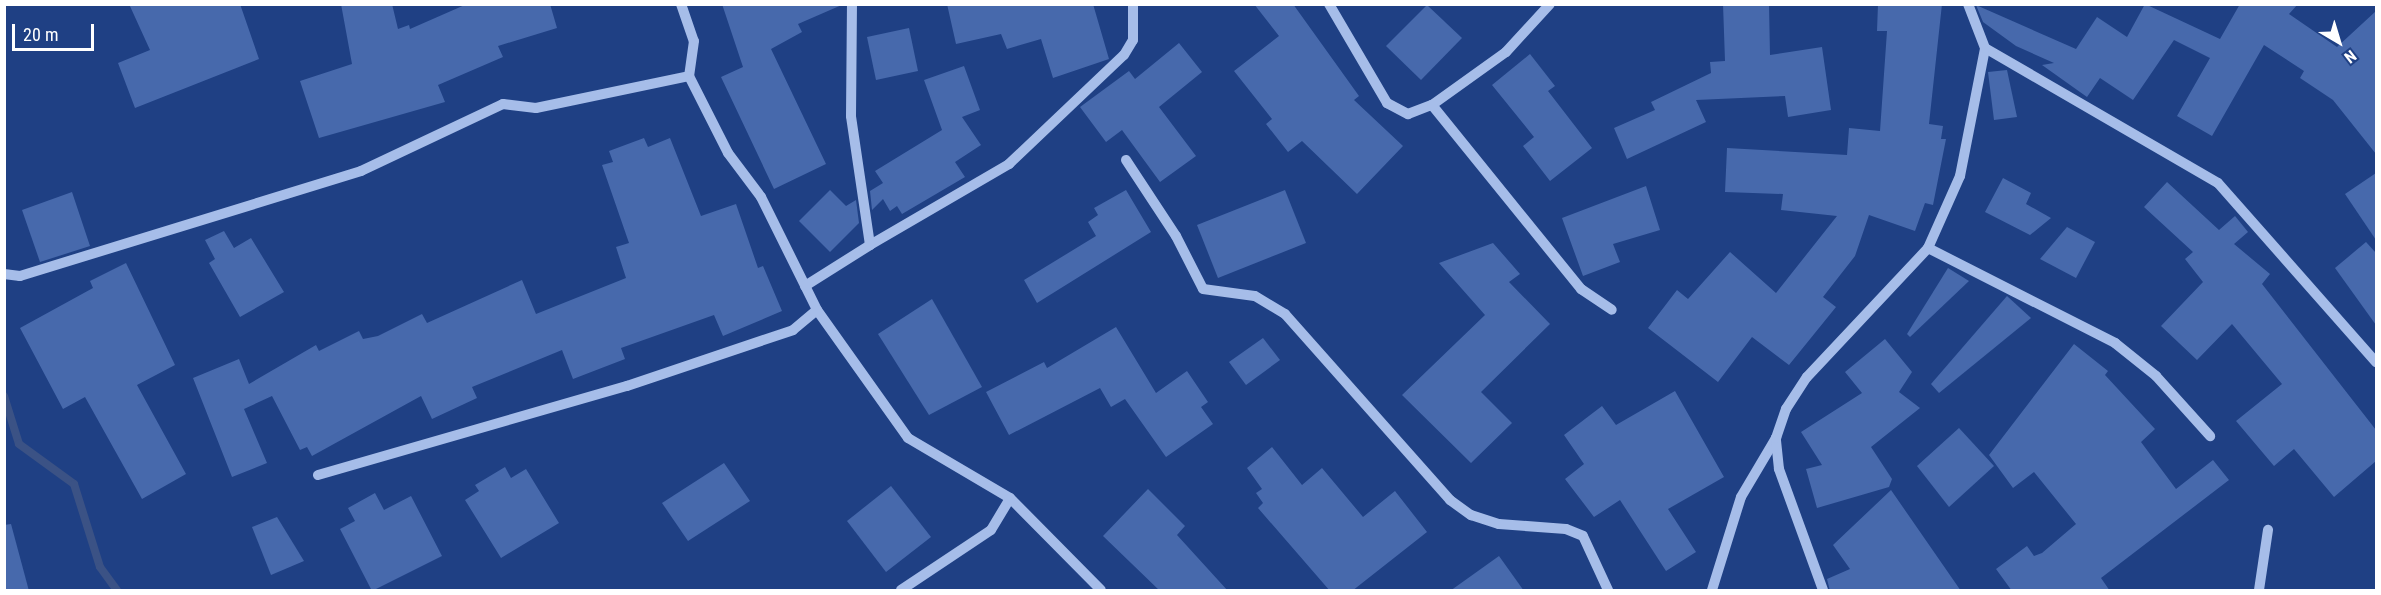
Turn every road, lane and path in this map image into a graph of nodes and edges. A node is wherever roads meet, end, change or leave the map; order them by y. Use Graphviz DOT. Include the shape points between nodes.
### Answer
graph roads {
  1 [pos="681,4"];
  2 [pos="852,4"];
  3 [pos="1133,4"];
  4 [pos="1329,4"];
  5 [pos="1550,4"];
  6 [pos="1968,4"];
  7 [pos="1985,48"];
  8 [pos="689,76"];
  9 [pos="1432,105"];
  10 [pos="1126,160"];
  11 [pos="870,245"];
  12 [pos="1928,248"];
  13 [pos="4,274"];
  14 [pos="806,286"];
  15 [pos="817,310"];
  16 [pos="1612,310"];
  17 [pos="2376,362"];
  18 [pos="2211,436"];
  19 [pos="1776,438"];
  20 [pos="318,475"];
  21 [pos="1010,498"];
  22 [pos="2268,530"];
  23 [pos="901,591"];
  24 [pos="1101,591"];
  25 [pos="1608,591"];
  26 [pos="1712,591"];
  27 [pos="1823,591"];
  28 [pos="2259,591"];
  1 -- 8 [label="street" via="694,41"];
  2 -- 11 [label="street" via="851,116"];
  3 -- 11 [label="street" via="1133,40 1124,55 1010,164"];
  4 -- 9 [label="street" via="1387,103 1408,114"];
  5 -- 9 [label="street" via="1506,52"];
  6 -- 7 [label="street"];
  7 -- 12 [label="street" via="1960,176"];
  7 -- 17 [label="street" via="2218,183"];
  8 -- 13 [label="street" via="536,108 503,104 361,171 20,276"];
  8 -- 14 [label="street"];
  9 -- 16 [label="street" via="1581,290"];
  10 -- 25 [label="street" via="1176,236 1203,289 1255,296 1285,314 1450,500 1470,515 1582,536"];
  11 -- 14 [label="street"];
  12 -- 18 [label="street" via="2115,343 2156,376"];
  12 -- 19 [label="street" via="1807,377 1786,409"];
  14 -- 15 [label="street"];
  15 -- 20 [label="street" via="793,330 627,386"];
  15 -- 21 [label="street" via="908,438"];
  19 -- 26 [label="street" via="1741,497"];
  19 -- 27 [label="street" via="1779,469"];
  21 -- 23 [label="street" via="991,530"];
  21 -- 24 [label="street"];
  22 -- 28 [label="street"];
}
